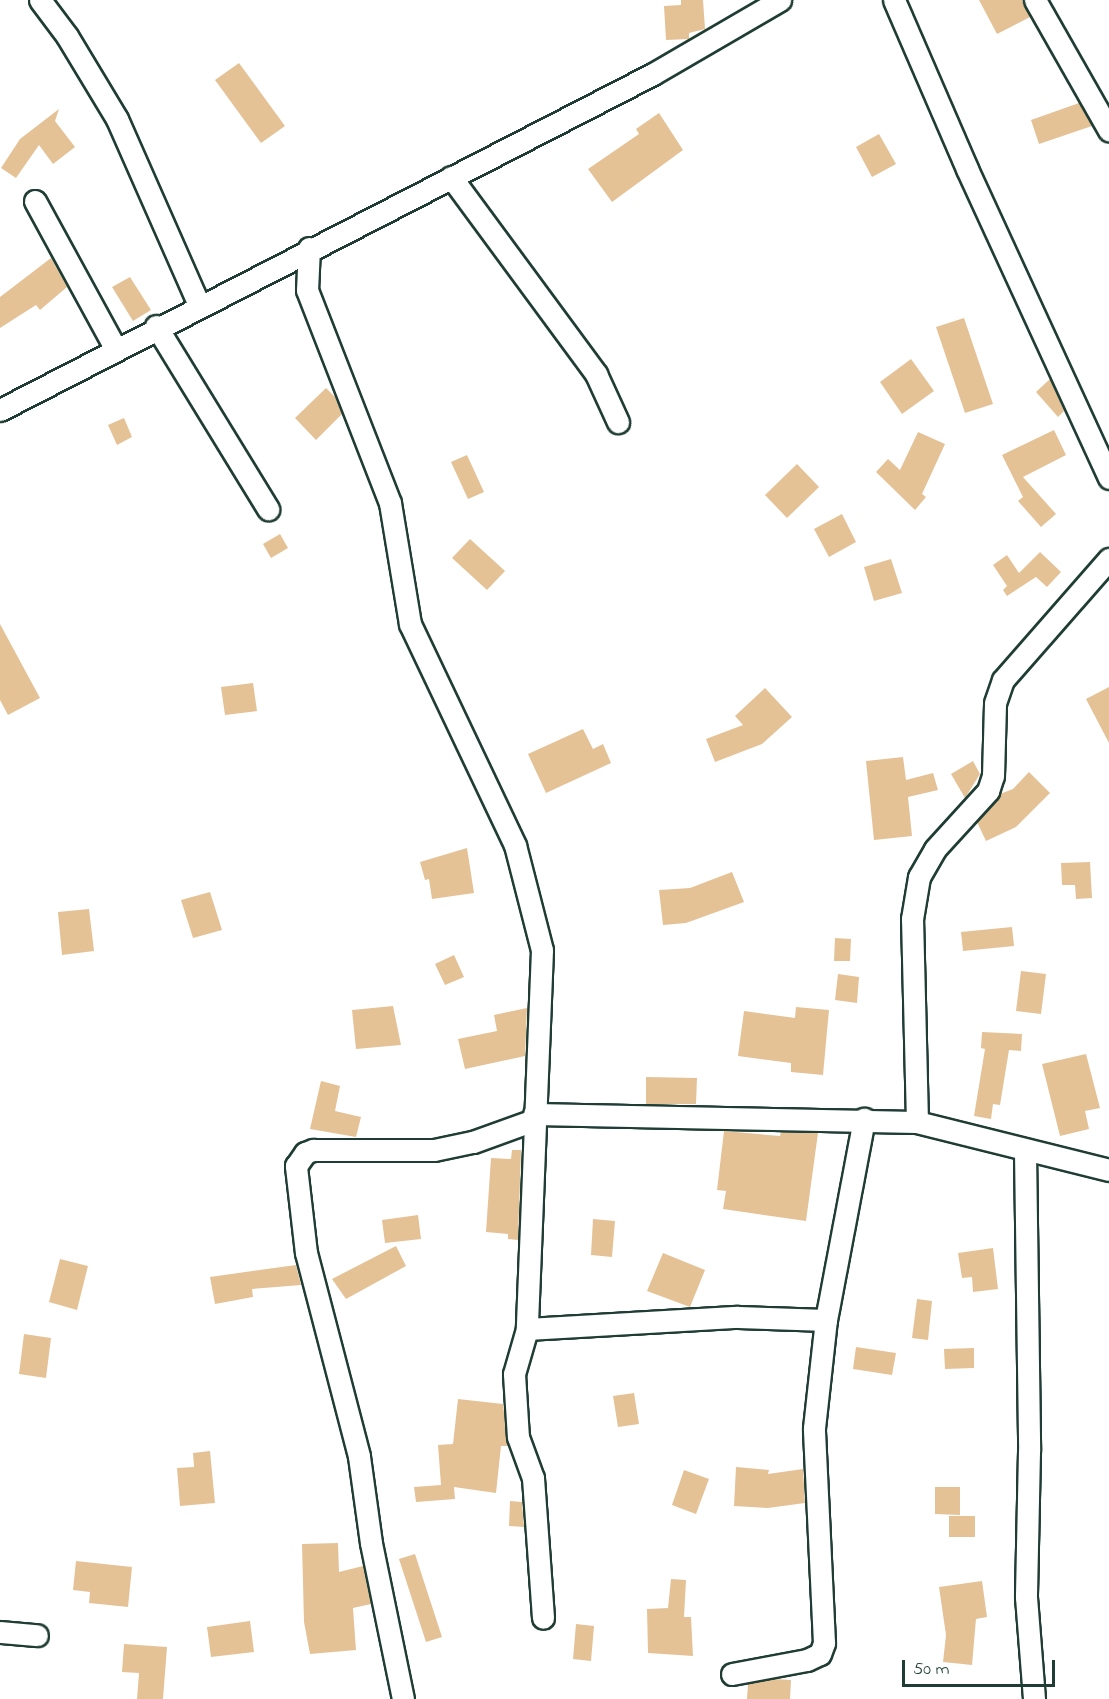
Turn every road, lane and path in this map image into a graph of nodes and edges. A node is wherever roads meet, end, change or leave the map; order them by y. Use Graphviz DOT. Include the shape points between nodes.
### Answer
graph roads {
  1 [pos="40,0"];
  2 [pos="780,0"];
  3 [pos="894,0"];
  4 [pos="1035,0"];
  5 [pos="1109,130"];
  6 [pos="451,177"];
  7 [pos="35,201"];
  8 [pos="309,248"];
  9 [pos="275,268"];
  10 [pos="308,290"];
  11 [pos="199,305"];
  12 [pos="156,326"];
  13 [pos="114,348"];
  14 [pos="0,410"];
  15 [pos="618,422"];
  16 [pos="1109,478"];
  17 [pos="268,509"];
  18 [pos="1109,559"];
  19 [pos="534,1117"];
  20 [pos="864,1119"];
  21 [pos="917,1122"];
  22 [pos="1025,1151"];
  23 [pos="1109,1170"];
  24 [pos="826,1320"];
  25 [pos="527,1329"];
  26 [pos="543,1618"];
  27 [pos="0,1632"];
  28 [pos="37,1635"];
  29 [pos="732,1674"];
  30 [pos="403,1699"];
  31 [pos="1034,1699"];
  1 -- 11 [label="street" via="67,36 117,119"];
  2 -- 6 [label="street" via="653,74"];
  3 -- 16 [label="street"];
  4 -- 5 [label="street"];
  6 -- 8 [label="street"];
  6 -- 15 [label="street" via="596,374"];
  7 -- 13 [label="street"];
  8 -- 9 [label="street"];
  8 -- 10 [label="street"];
  9 -- 10 [label="street"];
  9 -- 11 [label="street"];
  10 -- 19 [label="street" via="390,503 410,624 511,835 524,872 542,950"];
  11 -- 12 [label="street"];
  12 -- 13 [label="street"];
  12 -- 17 [label="street"];
  13 -- 14 [label="street"];
  18 -- 21 [label="street" via="1004,680 995,703 993,776 988,791 935,849 918,877 912,919"];
  19 -- 20 [label="street"];
  19 -- 25 [label="street"];
  19 -- 30 [label="street" via="473,1142 434,1150 313,1150 305,1153 296,1166 306,1253 359,1456 371,1542"];
  20 -- 21 [label="street"];
  20 -- 24 [label="street"];
  21 -- 22 [label="street"];
  22 -- 23 [label="street"];
  22 -- 31 [label="street" via="1029,1451 1026,1598"];
  24 -- 25 [label="street" via="738,1317"];
  24 -- 29 [label="street" via="814,1428 824,1643 820,1654 807,1660"];
  25 -- 26 [label="street" via="514,1374 518,1437 532,1478"];
  27 -- 28 [label="street"];
}
